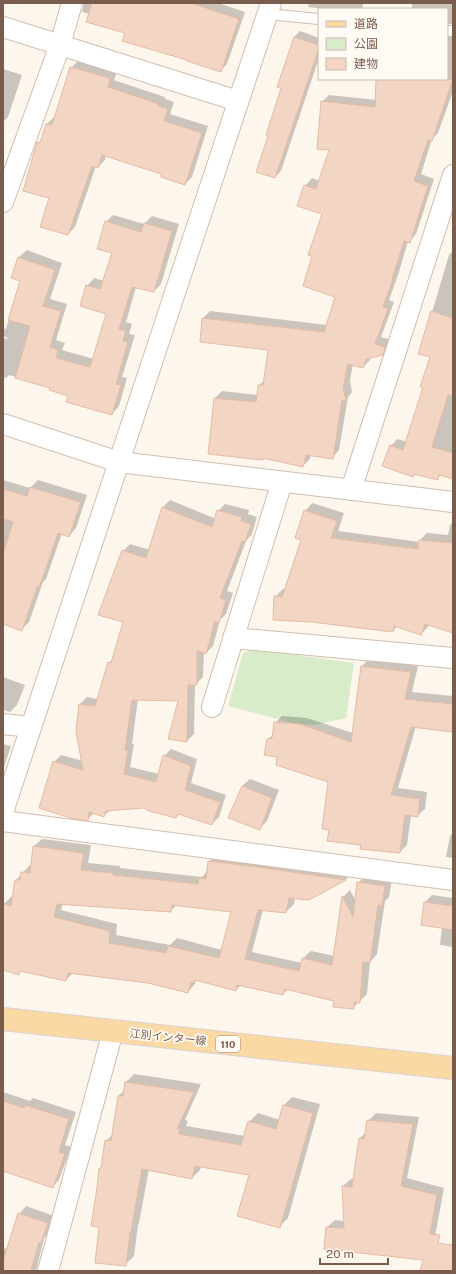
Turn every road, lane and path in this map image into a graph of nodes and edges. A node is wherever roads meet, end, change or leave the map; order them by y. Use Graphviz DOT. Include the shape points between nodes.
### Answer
graph roads {
  1 [pos="72,3"];
  2 [pos="269,9"];
  3 [pos="318,19"];
  4 [pos="3,27"];
  5 [pos="60,45"];
  6 [pos="238,101"];
  7 [pos="453,175"];
  8 [pos="3,202"];
  9 [pos="447,210"];
  10 [pos="3,424"];
  11 [pos="118,462"];
  12 [pos="282,482"];
  13 [pos="351,490"];
  14 [pos="453,502"];
  15 [pos="233,638"];
  16 [pos="453,658"];
  17 [pos="212,707"];
  18 [pos="3,724"];
  19 [pos="31,727"];
  20 [pos="3,812"];
  21 [pos="3,821"];
  22 [pos="453,880"];
  23 [pos="3,1019"];
  24 [pos="113,1031"];
  25 [pos="453,1068"];
  26 [pos="48,1271"];
  1 -- 5 [label="street"];
  2 -- 3 [label="lane"];
  2 -- 6 [label="street"];
  4 -- 5 [label="street"];
  5 -- 6 [label="street"];
  5 -- 8 [label="street"];
  6 -- 11 [label="street"];
  7 -- 9 [label="street"];
  9 -- 13 [label="street"];
  10 -- 11 [label="street"];
  11 -- 12 [label="street"];
  11 -- 19 [label="street"];
  12 -- 13 [label="street"];
  12 -- 15 [label="street"];
  13 -- 14 [label="street"];
  15 -- 16 [label="street"];
  15 -- 17 [label="street"];
  18 -- 19 [label="street"];
  19 -- 20 [label="street"];
  21 -- 22 [label="street"];
  23 -- 24 [label="main road, 江別インター線 / 110"];
  24 -- 25 [label="main road, 江別インター線 / 110"];
  24 -- 26 [label="street"];
}
